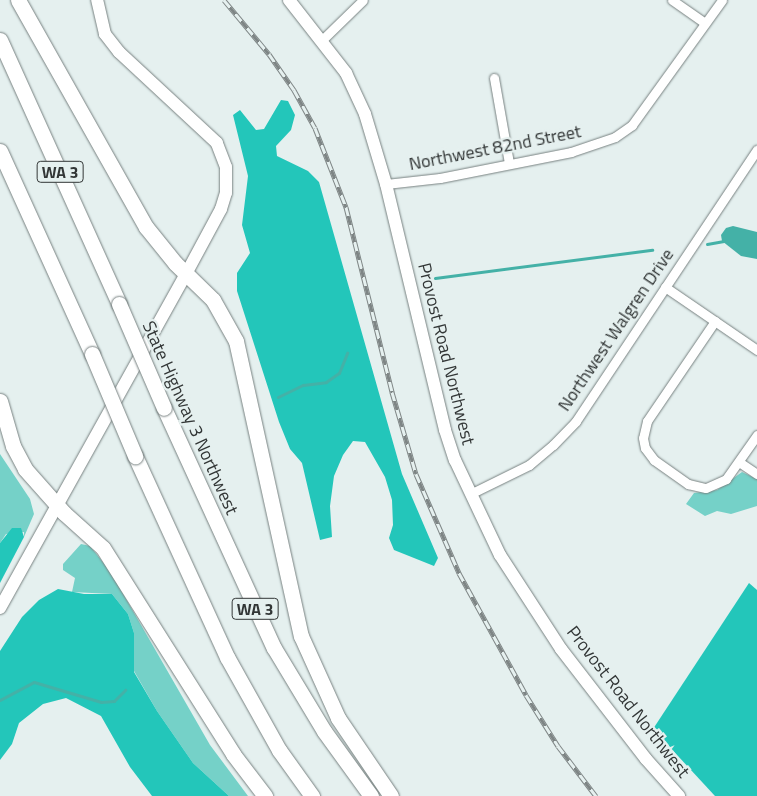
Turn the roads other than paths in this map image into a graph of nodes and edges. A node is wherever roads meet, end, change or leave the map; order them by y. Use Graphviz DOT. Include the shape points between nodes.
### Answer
graph roads {
  1 [pos="18,0"];
  2 [pos="97,0"];
  3 [pos="289,0"];
  4 [pos="363,0"];
  5 [pos="672,0"];
  6 [pos="722,0"];
  7 [pos="705,23"];
  8 [pos="0,40"];
  9 [pos="322,40"];
  10 [pos="494,78"];
  11 [pos="757,150"];
  12 [pos="0,152"];
  13 [pos="509,163"];
  14 [pos="386,184"];
  15 [pos="186,274"];
  16 [pos="665,287"];
  17 [pos="715,321"];
  18 [pos="757,350"];
  19 [pos="0,401"];
  20 [pos="757,435"];
  21 [pos="739,462"];
  22 [pos="757,474"];
  23 [pos="470,494"];
  24 [pos="58,506"];
  25 [pos="0,608"];
  26 [pos="265,796"];
  27 [pos="312,796"];
  28 [pos="371,796"];
  29 [pos="390,796"];
  30 [pos="679,796"];
  1 -- 15 [label="highway" via="146,226"];
  2 -- 15 [label="street" via="105,34 119,52 207,131 224,159 228,176 225,199"];
  3 -- 9 [label="street, Provost Road Northwest"];
  4 -- 9 [label="street"];
  5 -- 7 [label="street"];
  6 -- 7 [label="street, Northwest 82nd Street"];
  7 -- 13 [label="street, Northwest 82nd Street" via="632,125 596,145"];
  8 -- 28 [label="highway, State Highway 3 Northwest / WA 3, bridge" via="274,648 319,724"];
  9 -- 14 [label="street, Provost Road Northwest" via="346,73 365,114"];
  10 -- 13 [label="street"];
  11 -- 16 [label="street, Northwest Walgren Drive"];
  12 -- 27 [label="highway, WA 3, bridge" via="227,657 280,750"];
  13 -- 14 [label="street, Northwest 82nd Street" via="440,178"];
  14 -- 23 [label="street, Provost Road Northwest" via="437,401 455,460"];
  15 -- 24 [label="street"];
  15 -- 29 [label="highway" via="213,300 236,341 300,636 334,711"];
  16 -- 17 [label="street"];
  16 -- 23 [label="street, Northwest Walgren Drive" via="565,434 529,465"];
  17 -- 18 [label="street"];
  17 -- 21 [label="street" via="647,421 643,438 647,452 654,460 699,488 720,484"];
  19 -- 24 [label="highway" via="18,458"];
  20 -- 21 [label="street"];
  21 -- 22 [label="street"];
  23 -- 30 [label="street, Provost Road Northwest" via="500,555 561,649 646,759"];
  24 -- 25 [label="street"];
  24 -- 26 [label="highway" via="103,548 233,754"];
}
